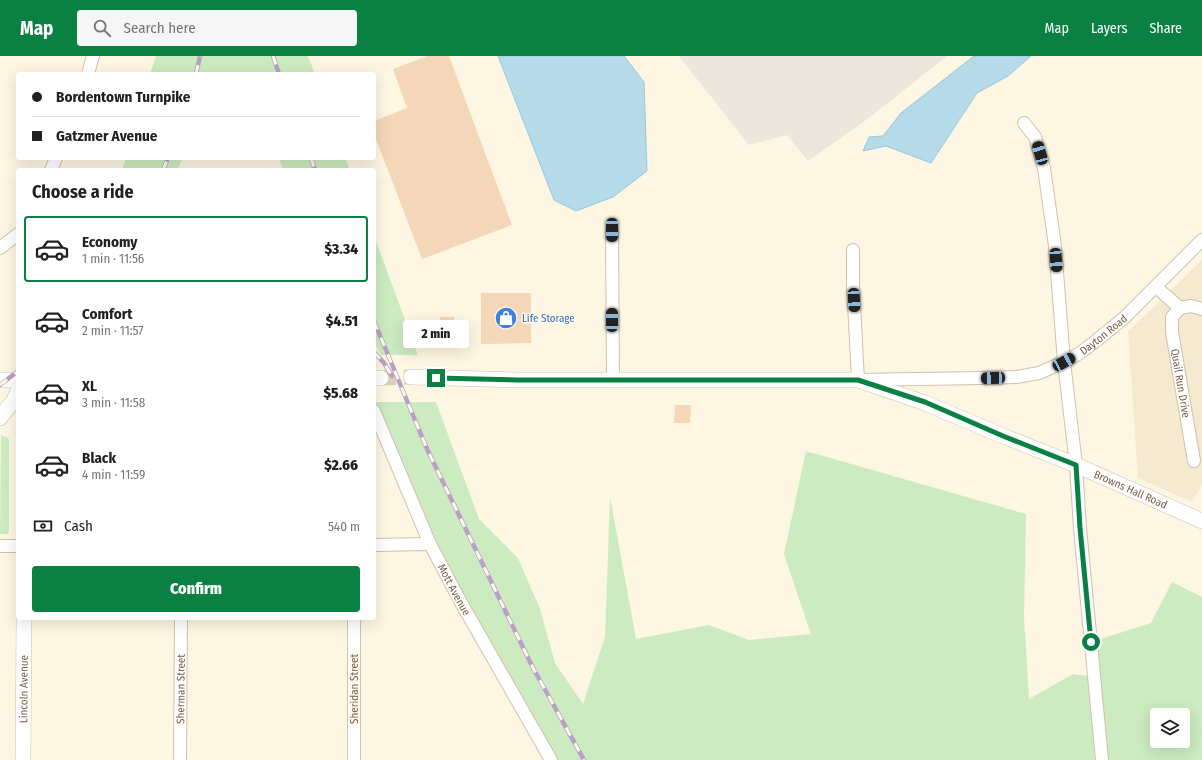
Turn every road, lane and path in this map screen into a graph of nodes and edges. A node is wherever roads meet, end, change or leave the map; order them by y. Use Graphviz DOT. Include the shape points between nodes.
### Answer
graph roads {
  1 [pos="93,56"];
  2 [pos="89,72"];
  3 [pos="1024,123"];
  4 [pos="612,230"];
  5 [pos="16,236"];
  6 [pos="1202,240"];
  7 [pos="0,248"];
  8 [pos="853,250"];
  9 [pos="1156,287"];
  10 [pos="1180,308"];
  11 [pos="1202,309"];
  12 [pos="1064,362"];
  13 [pos="411,378"];
  14 [pos="0,380"];
  15 [pos="16,380"];
  16 [pos="612,380"];
  17 [pos="858,380"];
  18 [pos="16,396"];
  19 [pos="376,416"];
  20 [pos="0,418"];
  21 [pos="1194,461"];
  22 [pos="1076,465"];
  23 [pos="1202,522"];
  24 [pos="430,544"];
  25 [pos="376,545"];
  26 [pos="0,546"];
  27 [pos="16,546"];
  28 [pos="24,620"];
  29 [pos="181,620"];
  30 [pos="354,620"];
  31 [pos="23,760"];
  32 [pos="180,760"];
  33 [pos="354,760"];
  34 [pos="551,760"];
  35 [pos="1102,760"];
  1 -- 2 [label="street"];
  3 -- 12 [label="street" via="1035,137 1044,168 1055,246"];
  4 -- 16 [label="street"];
  5 -- 7 [label="street"];
  6 -- 9 [label="street, Dayton Road"];
  8 -- 17 [label="street"];
  9 -- 10 [label="street"];
  9 -- 12 [label="street, Dayton Road" via="1124,318 1080,353"];
  10 -- 11 [label="street" via="1191,306"];
  10 -- 21 [label="street, Quail Run Drive" via="1172,317 1172,332"];
  12 -- 17 [label="street, Dayton Road" via="1040,373 1016,377"];
  12 -- 22 [label="street"];
  13 -- 16 [label="street, Browns Hall Road"];
  14 -- 15 [label="street"];
  16 -- 17 [label="street, Browns Hall Road"];
  17 -- 22 [label="street, Browns Hall Road" via="925,402"];
  18 -- 20 [label="street"];
  19 -- 24 [label="street, Mott Avenue"];
  22 -- 23 [label="street, Browns Hall Road"];
  22 -- 35 [label="street"];
  24 -- 25 [label="street"];
  24 -- 34 [label="street, Mott Avenue"];
  26 -- 27 [label="street"];
  28 -- 31 [label="street, Lincoln Avenue"];
  29 -- 32 [label="street, Sherman Street"];
  30 -- 33 [label="street, Sheridan Street"];
}
